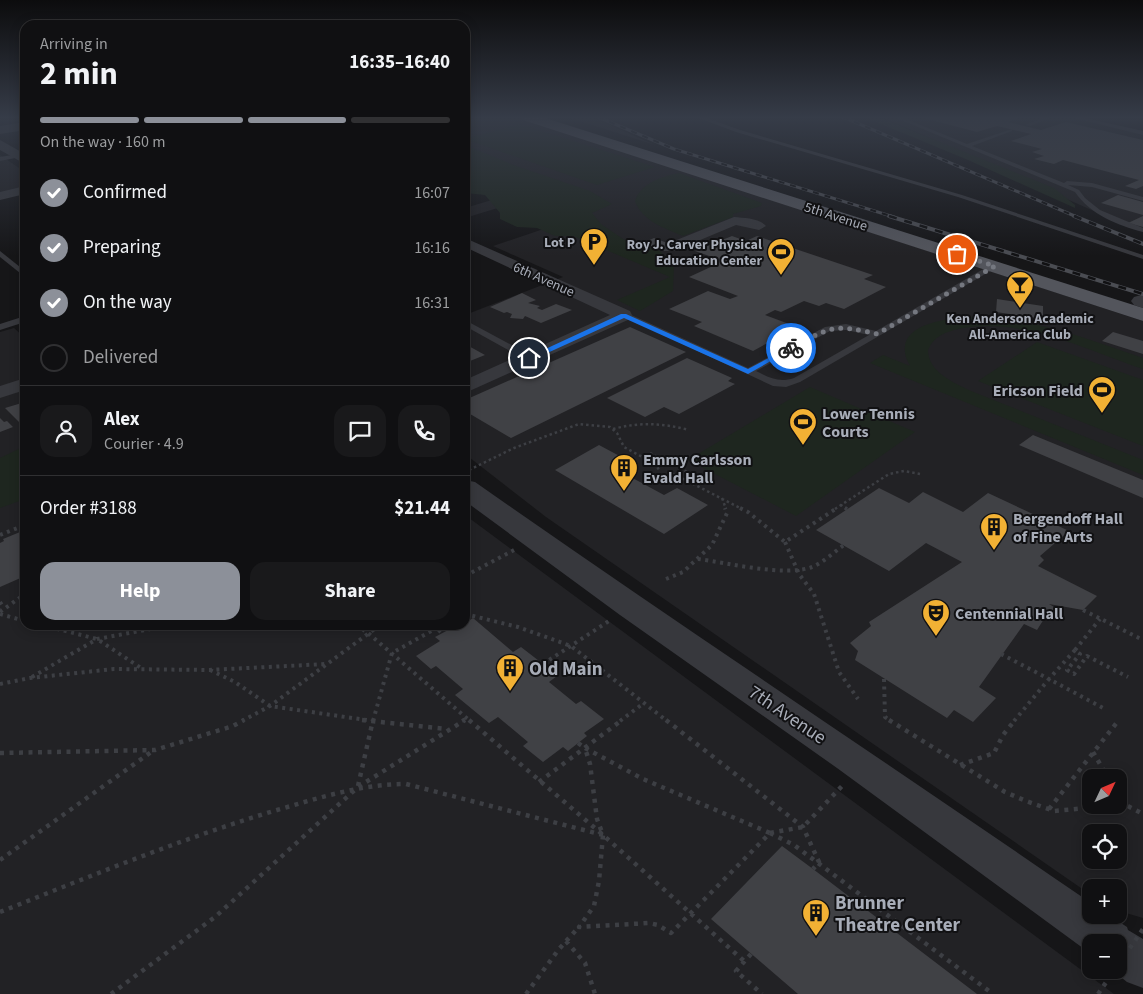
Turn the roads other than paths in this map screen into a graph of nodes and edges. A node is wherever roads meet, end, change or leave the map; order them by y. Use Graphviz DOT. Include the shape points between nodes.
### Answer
graph roads {
  1 [pos="673,163"];
  2 [pos="698,163"];
  3 [pos="850,163"];
  4 [pos="1009,163"];
  5 [pos="1057,183"];
  6 [pos="20,191"];
  7 [pos="0,196"];
  8 [pos="1143,198"];
  9 [pos="758,226"];
  10 [pos="1143,230"];
  11 [pos="470,244"];
  12 [pos="669,248"];
  13 [pos="0,253"];
  14 [pos="1143,257"];
  15 [pos="995,266"];
  16 [pos="20,271"];
  17 [pos="1143,305"];
  18 [pos="624,315"];
  19 [pos="20,321"];
  20 [pos="470,326"];
  21 [pos="0,327"];
  22 [pos="877,334"];
  23 [pos="529,358"];
  24 [pos="748,372"];
  25 [pos="470,385"];
  26 [pos="20,386"];
  27 [pos="0,392"];
  28 [pos="470,484"];
  29 [pos="1100,934"];
  30 [pos="1127,954"];
  31 [pos="1143,966"];
  1 -- 15 [label="main road, 5th Avenue"];
  2 -- 17 [label="main road, 5th Avenue"];
  3 -- 14 [label="lane"];
  4 -- 5 [label="lane"];
  5 -- 8 [label="lane" via="1092,184"];
  5 -- 10 [label="lane" via="1077,191 1104,217"];
  6 -- 7 [label="street"];
  9 -- 12 [label="street" via="734,221"];
  11 -- 18 [label="street, 6th Avenue"];
  13 -- 16 [label="lane"];
  15 -- 17 [label="main road, 5th Avenue"];
  15 -- 22 [label="lane"];
  18 -- 23 [label="street"];
  18 -- 24 [label="lane"];
  19 -- 21 [label="lane"];
  20 -- 23 [label="lane"];
  22 -- 24 [label="lane" via="851,328 828,329"];
  22 -- 24 [label="lane" via="793,382 776,384"];
  23 -- 25 [label="street"];
  26 -- 27 [label="street"];
  28 -- 29 [label="street, 7th Avenue" via="631,607"];
  30 -- 31 [label="street"];
}
